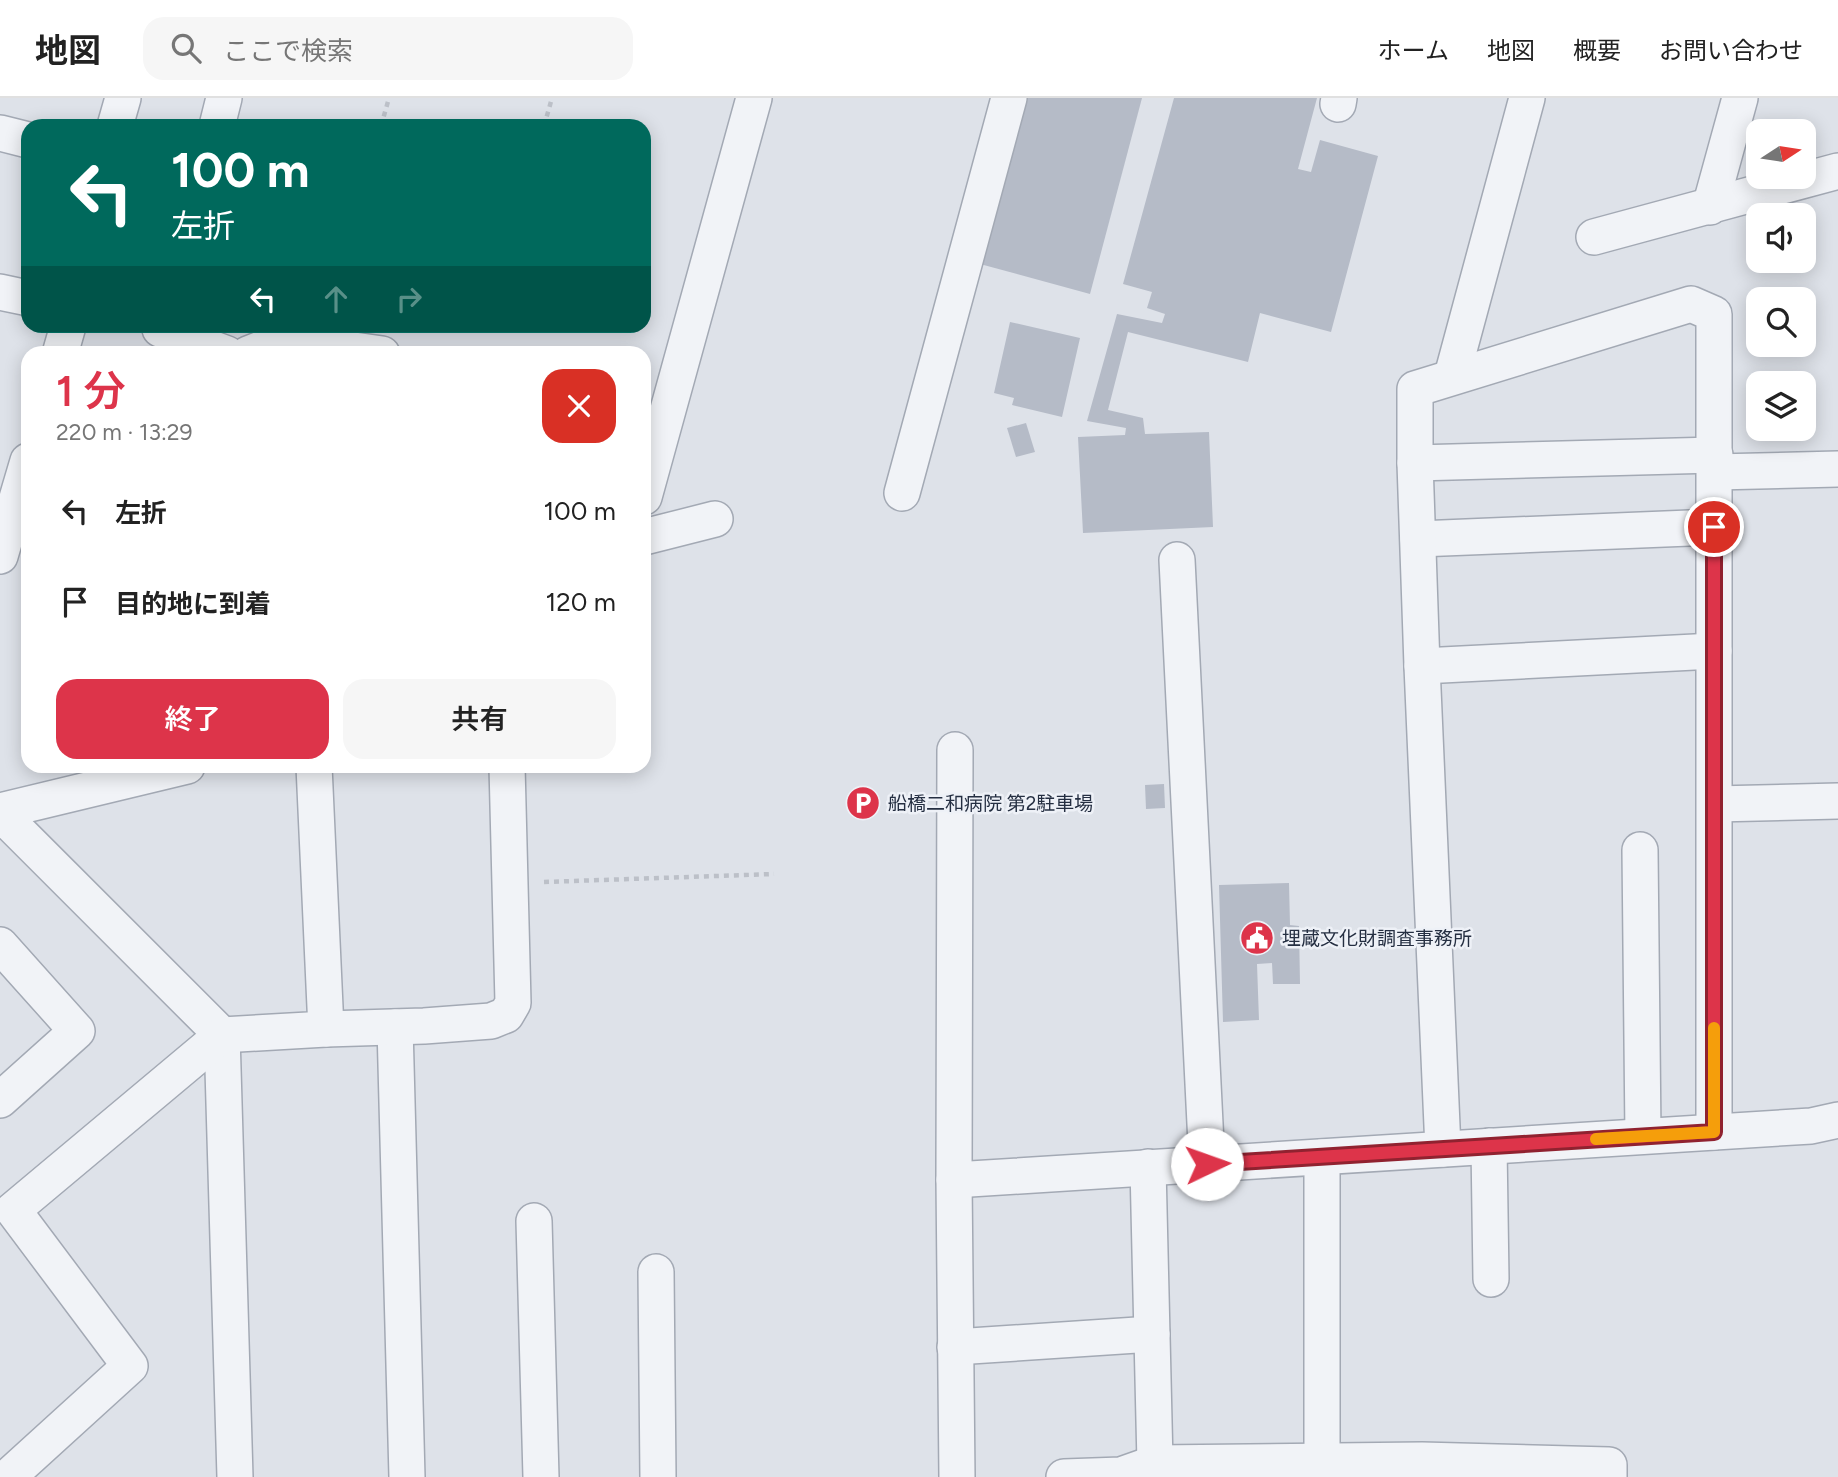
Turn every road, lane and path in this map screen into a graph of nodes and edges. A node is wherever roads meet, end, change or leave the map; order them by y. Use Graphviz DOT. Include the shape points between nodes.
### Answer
graph roads {
  1 [pos="123,98"];
  2 [pos="224,98"];
  3 [pos="389,98"];
  4 [pos="552,98"];
  5 [pos="754,98"];
  6 [pos="1009,98"];
  7 [pos="1527,98"];
  8 [pos="1740,98"];
  9 [pos="117,119"];
  10 [pos="218,119"];
  11 [pos="383,119"];
  12 [pos="546,119"];
  13 [pos="0,133"];
  14 [pos="21,138"];
  15 [pos="1838,171"];
  16 [pos="1710,207"];
  17 [pos="1594,237"];
  18 [pos="0,292"];
  19 [pos="21,296"];
  20 [pos="172,333"];
  21 [pos="206,346"];
  22 [pos="269,346"];
  23 [pos="326,346"];
  24 [pos="1452,376"];
  25 [pos="1415,463"];
  26 [pos="1714,463"];
  27 [pos="1838,468"];
  28 [pos="651,472"];
  29 [pos="21,485"];
  30 [pos="902,493"];
  31 [pos="715,519"];
  32 [pos="1714,527"];
  33 [pos="651,535"];
  34 [pos="1418,539"];
  35 [pos="0,556"];
  36 [pos="1177,560"];
  37 [pos="1714,651"];
  38 [pos="1422,666"];
  39 [pos="955,750"];
  40 [pos="159,773"];
  41 [pos="314,773"];
  42 [pos="507,773"];
  43 [pos="1838,801"];
  44 [pos="1715,804"];
  45 [pos="0,812"];
  46 [pos="1640,850"];
  47 [pos="774,874"];
  48 [pos="509,883"];
  49 [pos="0,945"];
  50 [pos="395,1027"];
  51 [pos="326,1030"];
  52 [pos="222,1035"];
  53 [pos="0,1100"];
  54 [pos="1838,1120"];
  55 [pos="1714,1132"];
  56 [pos="1643,1136"];
  57 [pos="1489,1146"];
  58 [pos="1443,1149"];
  59 [pos="1322,1157"];
  60 [pos="1207,1164"];
  61 [pos="1148,1167"];
  62 [pos="954,1180"];
  63 [pos="534,1221"];
  64 [pos="656,1272"];
  65 [pos="1491,1279"];
  66 [pos="1152,1334"];
  67 [pos="955,1347"];
  68 [pos="1322,1462"];
  69 [pos="1156,1463"];
  70 [pos="1422,1469"];
  71 [pos="1121,1476"];
  72 [pos="8,1477"];
  73 [pos="235,1477"];
  74 [pos="407,1477"];
  75 [pos="541,1477"];
  76 [pos="658,1477"];
  77 [pos="957,1477"];
  78 [pos="1064,1477"];
  79 [pos="1609,1477"];
  1 -- 9 [label="street"];
  2 -- 10 [label="street"];
  3 -- 11 [label="path"];
  4 -- 12 [label="path"];
  5 -- 28 [label="street"];
  6 -- 30 [label="street"];
  7 -- 24 [label="street"];
  8 -- 16 [label="street"];
  13 -- 14 [label="street"];
  15 -- 16 [label="street"];
  16 -- 17 [label="street"];
  18 -- 19 [label="street"];
  20 -- 21 [label="street"];
  22 -- 23 [label="street" via="284,340"];
  24 -- 25 [label="street" via="1415,389"];
  24 -- 26 [label="street" via="1691,304 1714,314"];
  25 -- 26 [label="street"];
  25 -- 34 [label="street"];
  26 -- 27 [label="street"];
  26 -- 32 [label="street"];
  29 -- 35 [label="street"];
  31 -- 33 [label="street"];
  32 -- 34 [label="street"];
  32 -- 37 [label="street"];
  34 -- 38 [label="street"];
  36 -- 60 [label="street"];
  37 -- 38 [label="street"];
  37 -- 44 [label="street"];
  38 -- 58 [label="street"];
  39 -- 62 [label="street"];
  40 -- 45 [label="street"];
  41 -- 51 [label="street"];
  42 -- 48 [label="street"];
  43 -- 44 [label="street"];
  44 -- 55 [label="street"];
  45 -- 52 [label="street"];
  46 -- 56 [label="street"];
  47 -- 48 [label="path"];
  48 -- 50 [label="street" via="513,1003 506,1015 491,1021"];
  49 -- 53 [label="street" via="77,1031"];
  50 -- 51 [label="street"];
  50 -- 74 [label="street"];
  51 -- 52 [label="street"];
  52 -- 72 [label="street" via="13,1210 130,1366"];
  52 -- 73 [label="street"];
  54 -- 55 [label="street"];
  55 -- 56 [label="street"];
  56 -- 57 [label="street"];
  57 -- 58 [label="street"];
  57 -- 65 [label="street"];
  58 -- 59 [label="street"];
  59 -- 60 [label="street"];
  59 -- 68 [label="street"];
  60 -- 61 [label="street"];
  61 -- 62 [label="street"];
  61 -- 66 [label="street"];
  62 -- 67 [label="street"];
  63 -- 75 [label="street"];
  64 -- 76 [label="street"];
  66 -- 67 [label="street"];
  66 -- 69 [label="street"];
  67 -- 77 [label="street"];
  68 -- 69 [label="street"];
  68 -- 70 [label="street"];
  69 -- 71 [label="street"];
  70 -- 79 [label="street" via="1609,1465"];
  71 -- 78 [label="street"];
}
